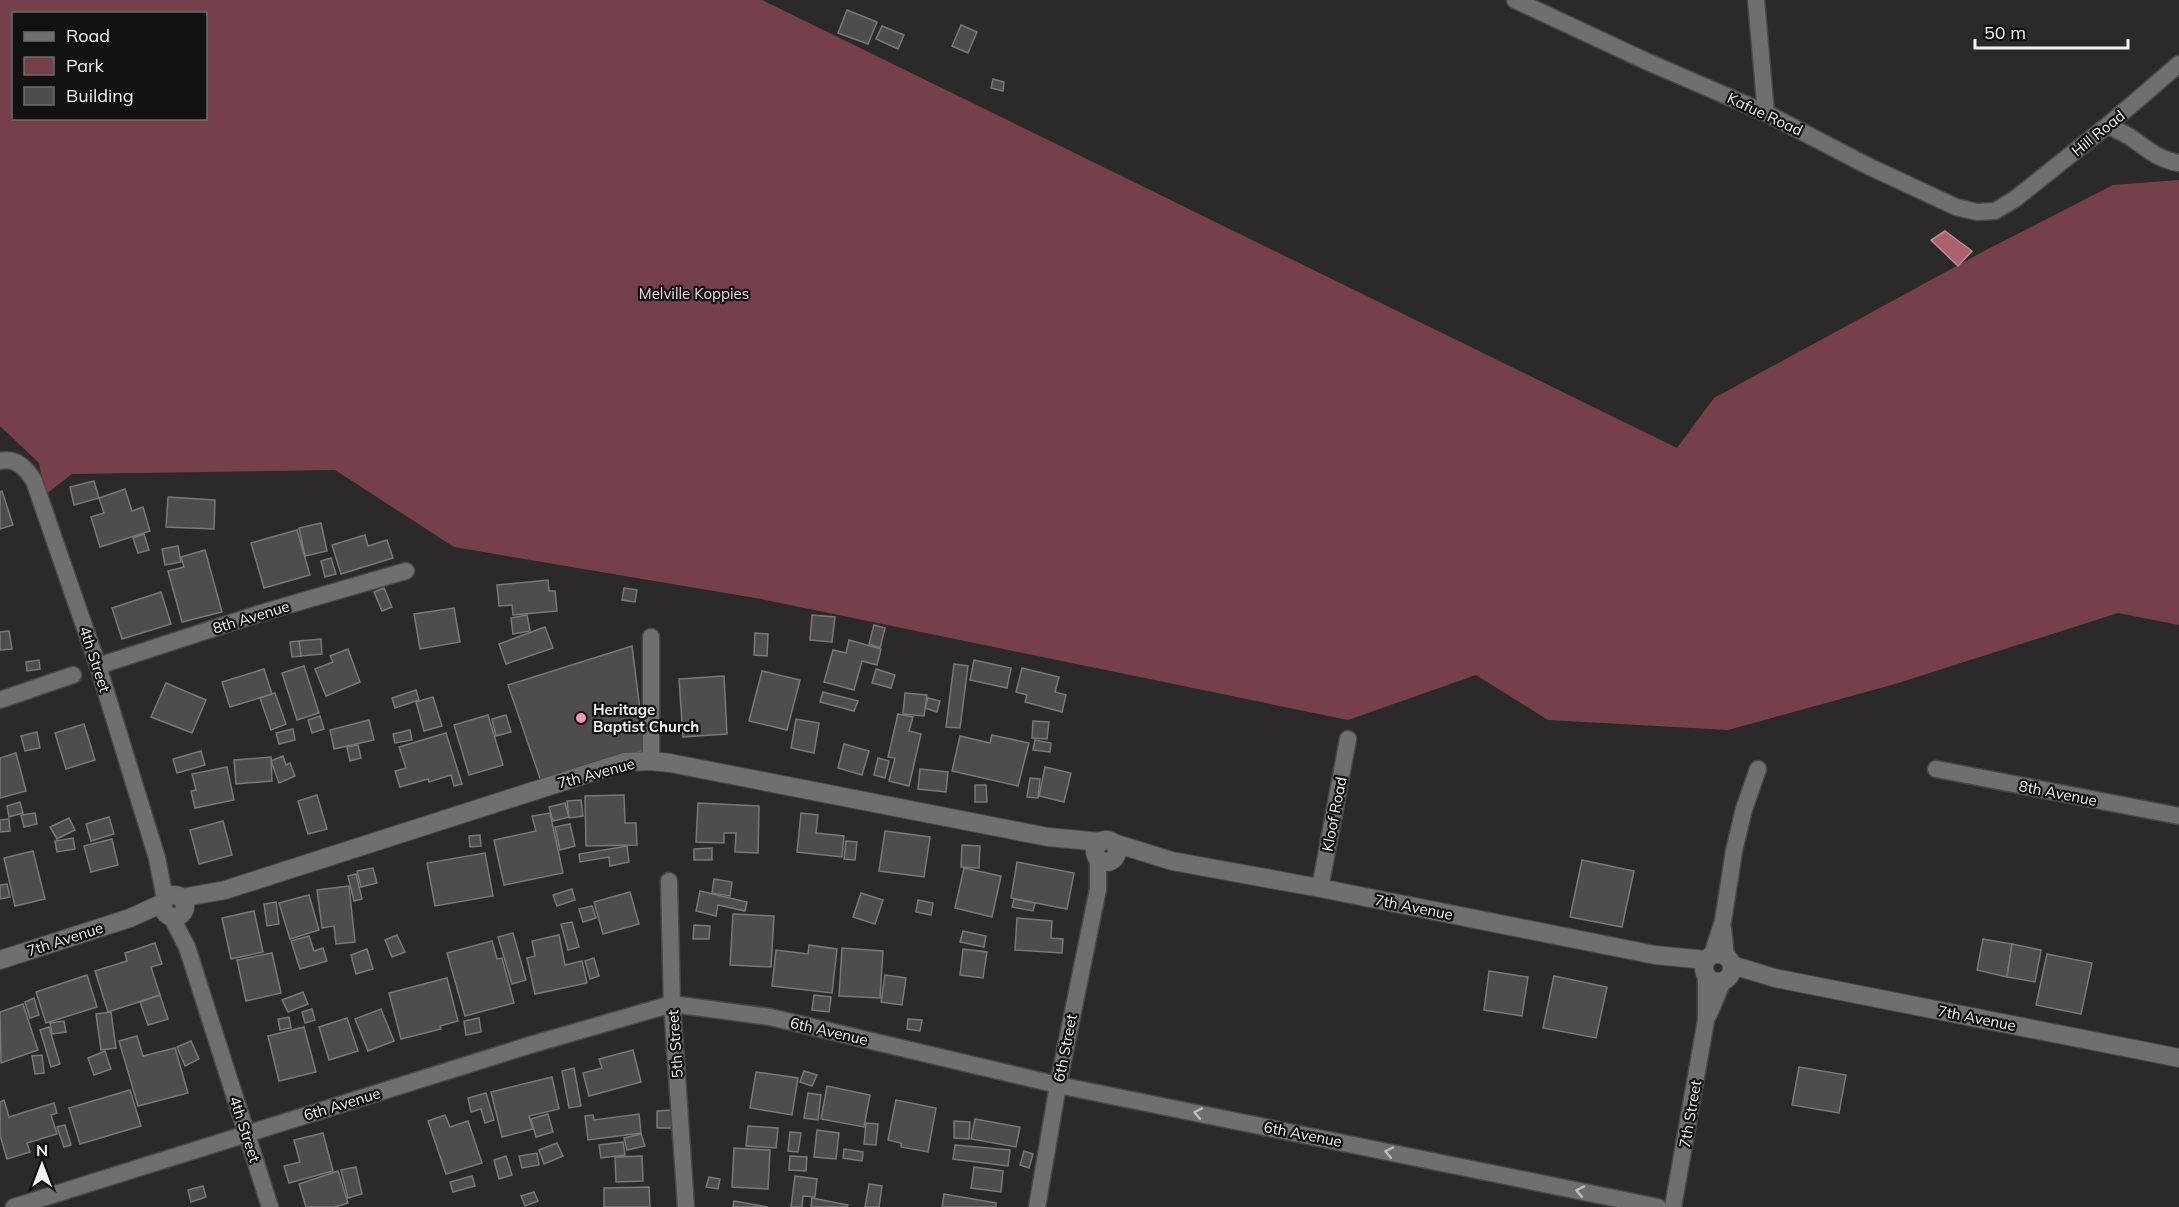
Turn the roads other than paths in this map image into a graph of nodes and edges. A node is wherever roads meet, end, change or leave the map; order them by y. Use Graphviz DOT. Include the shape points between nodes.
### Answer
graph roads {
  1 [pos="1515,0"];
  2 [pos="1756,0"];
  3 [pos="2179,64"];
  4 [pos="1766,113"];
  5 [pos="2108,125"];
  6 [pos="2179,163"];
  7 [pos="2015,200"];
  8 [pos="0,461"];
  9 [pos="406,571"];
  10 [pos="651,637"];
  11 [pos="98,666"];
  12 [pos="73,675"];
  13 [pos="0,700"];
  14 [pos="1348,739"];
  15 [pos="651,761"];
  16 [pos="1758,769"];
  17 [pos="1936,769"];
  18 [pos="2179,816"];
  19 [pos="1105,852"];
  20 [pos="669,881"];
  21 [pos="1320,888"];
  22 [pos="174,906"];
  23 [pos="0,960"];
  24 [pos="1718,967"];
  25 [pos="672,1004"];
  26 [pos="2179,1058"];
  27 [pos="1058,1085"];
  28 [pos="246,1134"];
  29 [pos="14,1207"];
  30 [pos="270,1207"];
  31 [pos="686,1207"];
  32 [pos="1037,1207"];
  33 [pos="1658,1207"];
  34 [pos="1673,1207"];
  1 -- 4 [label="street, Kafue Road"];
  2 -- 4 [label="street"];
  3 -- 5 [label="street, Hill Road"];
  4 -- 7 [label="street, Kafue Road" via="1956,207 1995,211"];
  5 -- 6 [label="street" via="2146,150"];
  5 -- 7 [label="street, Hill Road"];
  8 -- 11 [label="street, 4th Street" via="21,464 34,481"];
  9 -- 11 [label="street, 8th Avenue"];
  10 -- 15 [label="street"];
  11 -- 22 [label="street, 4th Street"];
  12 -- 13 [label="street"];
  14 -- 21 [label="street, Kloof Road"];
  15 -- 19 [label="street, 7th Avenue" via="1048,837"];
  15 -- 22 [label="street, 7th Avenue" via="624,762 579,775"];
  16 -- 24 [label="street, 7th Street" via="1739,830"];
  17 -- 18 [label="street, 8th Avenue"];
  19 -- 21 [label="street, 7th Avenue"];
  19 -- 27 [label="street, 6th Street"];
  20 -- 25 [label="street, 5th Street"];
  21 -- 24 [label="street, 7th Avenue"];
  22 -- 23 [label="street, 7th Avenue"];
  22 -- 28 [label="street, 4th Street"];
  24 -- 26 [label="street, 7th Avenue"];
  24 -- 34 [label="street, 7th Street"];
  25 -- 27 [label="street, 6th Avenue" via="770,1017"];
  25 -- 28 [label="street, 6th Avenue"];
  25 -- 31 [label="street, 5th Street"];
  27 -- 32 [label="street, 6th Street"];
  33 -- 27 [label="street, 6th Avenue, one-way"];
  28 -- 29 [label="street, 6th Avenue"];
  28 -- 30 [label="street, 4th Street"];
}
